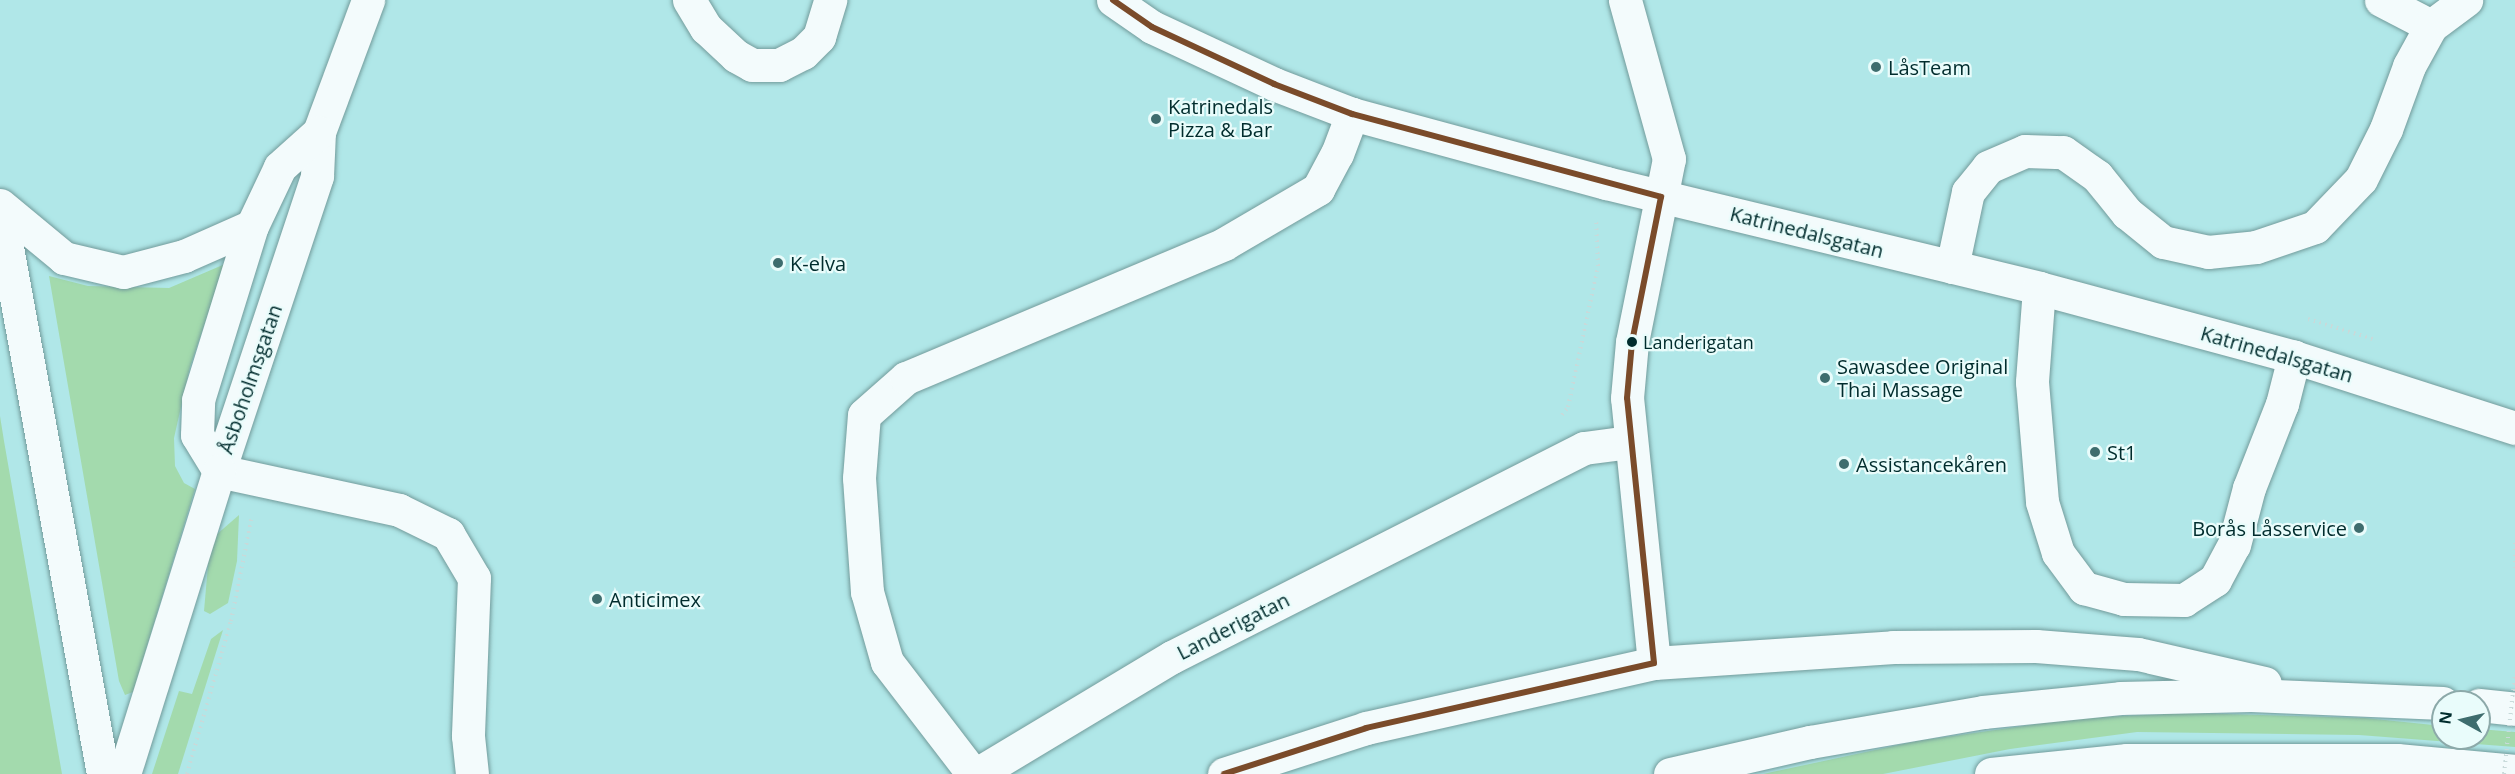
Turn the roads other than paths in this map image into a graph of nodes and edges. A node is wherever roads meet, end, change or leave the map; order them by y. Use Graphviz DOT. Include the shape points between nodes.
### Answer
graph roads {
  1 [pos="368,0"];
  2 [pos="689,0"];
  3 [pos="830,0"];
  4 [pos="1113,0"];
  5 [pos="1625,0"];
  6 [pos="2381,0"];
  7 [pos="2466,0"];
  8 [pos="2431,26"];
  9 [pos="1352,114"];
  10 [pos="319,132"];
  11 [pos="1661,197"];
  12 [pos="0,207"];
  13 [pos="252,226"];
  14 [pos="1952,267"];
  15 [pos="2039,288"];
  16 [pos="2294,357"];
  17 [pos="2515,428"];
  18 [pos="1629,442"];
  19 [pos="219,471"];
  20 [pos="1654,663"];
  21 [pos="2325,697"];
  22 [pos="2431,702"];
  23 [pos="2491,706"];
  24 [pos="2515,708"];
  25 [pos="2515,771"];
  26 [pos="103,774"];
  27 [pos="124,774"];
  28 [pos="472,774"];
  29 [pos="975,774"];
  30 [pos="1224,774"];
  31 [pos="1670,774"];
  32 [pos="1991,774"];
  1 -- 10 [label="main road, Åsboholmsgatan"];
  2 -- 3 [label="main road" via="706,28 736,56 752,65 779,65 803,54 819,37"];
  4 -- 9 [label="main road, Katrinedalsgatan" via="1152,27 1274,84"];
  5 -- 11 [label="main road" via="1669,159"];
  6 -- 8 [label="main road"];
  7 -- 8 [label="main road"];
  8 -- 14 [label="main road" via="2409,66 2386,129 2361,179 2315,227 2256,247 2208,252 2163,242 2127,213 2097,177 2063,152 2025,151 1988,167 1968,192"];
  9 -- 11 [label="main road, Katrinedalsgatan"];
  9 -- 29 [label="main road" via="1318,189 1224,244 906,378 864,415 859,478 867,592 887,662"];
  10 -- 13 [label="main road, Åsboholmsgatan" via="280,167"];
  10 -- 19 [label="main road, Åsboholmsgatan" via="317,176"];
  11 -- 14 [label="main road, Katrinedalsgatan"];
  11 -- 18 [label="main road" via="1632,342"];
  12 -- 13 [label="main road" via="64,258 123,272 184,256"];
  12 -- 26 [label="main road"];
  13 -- 19 [label="main road, Åsboholmsgatan" via="198,400 197,435"];
  14 -- 15 [label="main road, Katrinedalsgatan"];
  15 -- 16 [label="main road, Katrinedalsgatan"];
  15 -- 16 [label="main road" via="2032,382 2042,502 2058,554 2085,588 2124,599 2184,600 2215,580 2234,544"];
  16 -- 17 [label="main road, Katrinedalsgatan"];
  18 -- 20 [label="main road"];
  18 -- 29 [label="main road, Landerigatan" via="1584,448 1182,652"];
  19 -- 27 [label="main road"];
  19 -- 28 [label="main road" via="399,510 448,534 474,578 468,736"];
  20 -- 21 [label="main road" via="1893,647 2036,646 2138,654"];
  20 -- 30 [label="main road" via="1366,729"];
  21 -- 22 [label="main road"];
  21 -- 31 [label="main road" via="2120,698 1983,712 1810,742"];
  23 -- 24 [label="main road"];
  25 -- 32 [label="main road" via="2397,760 2127,760"];
}
